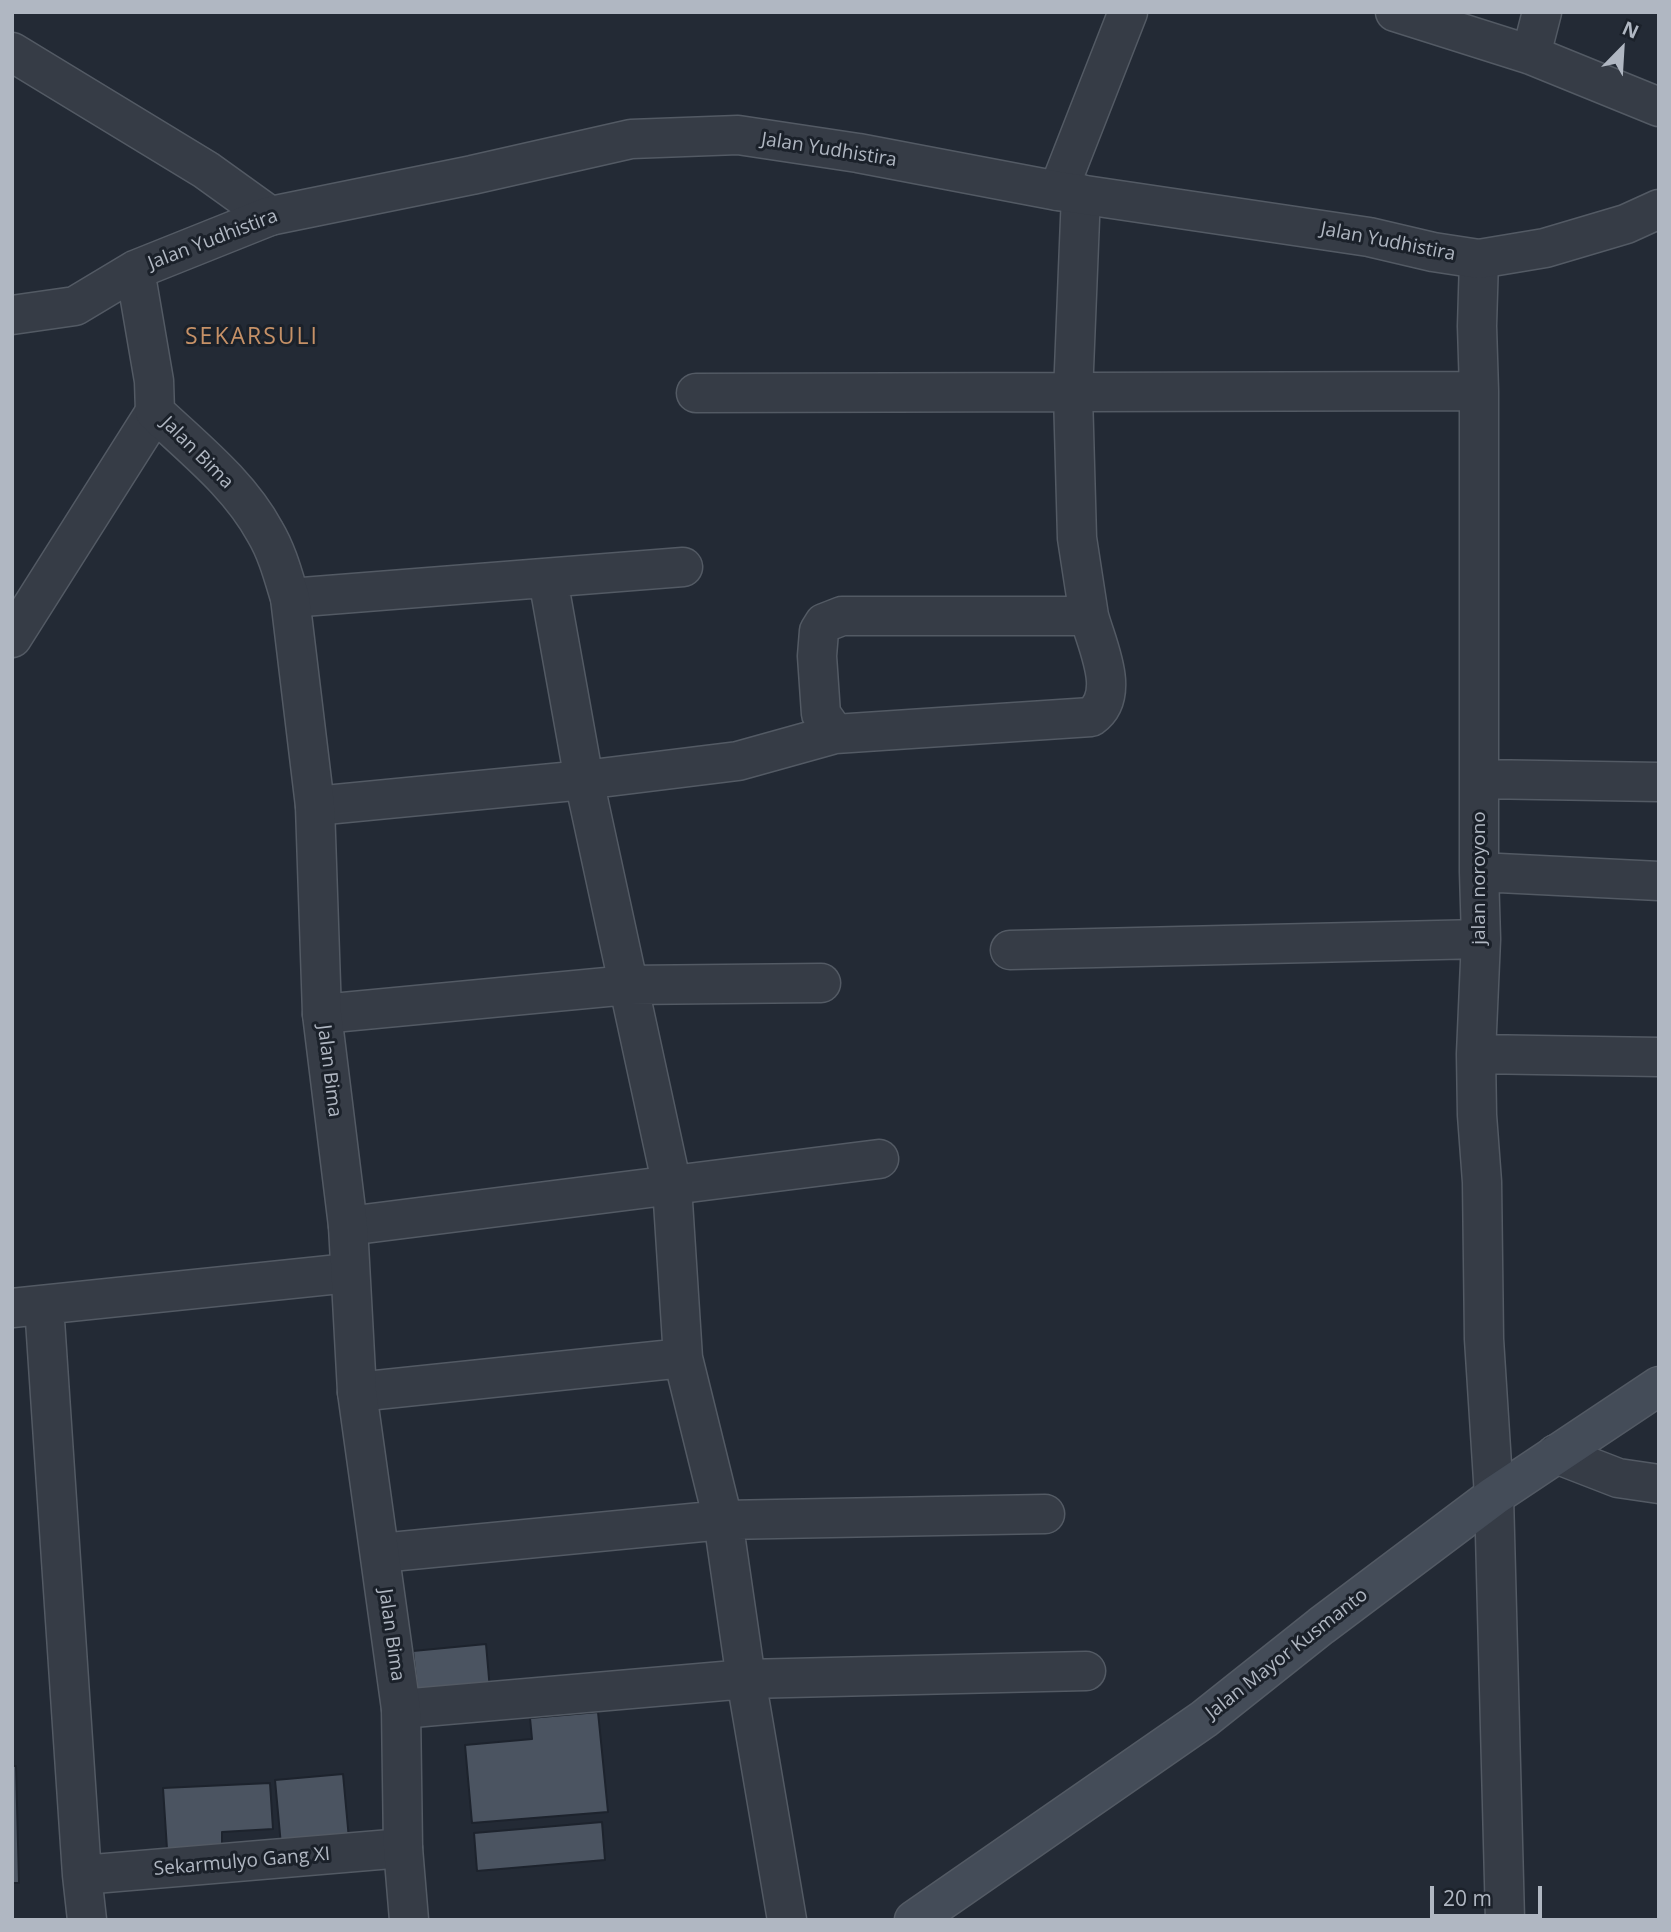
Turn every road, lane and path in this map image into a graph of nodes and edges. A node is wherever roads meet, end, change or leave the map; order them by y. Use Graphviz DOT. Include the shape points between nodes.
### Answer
graph roads {
  1 [pos="1128,12"];
  2 [pos="1395,12"];
  3 [pos="1542,12"];
  4 [pos="12,52"];
  5 [pos="1531,55"];
  6 [pos="1659,107"];
  7 [pos="1069,192"];
  8 [pos="1659,209"];
  9 [pos="270,216"];
  10 [pos="1479,259"];
  11 [pos="135,270"];
  12 [pos="12,315"];
  13 [pos="1479,391"];
  14 [pos="696,393"];
  15 [pos="1073,394"];
  16 [pos="155,412"];
  17 [pos="683,567"];
  18 [pos="548,579"];
  19 [pos="290,598"];
  20 [pos="1089,615"];
  21 [pos="12,638"];
  22 [pos="835,734"];
  23 [pos="1480,779"];
  24 [pos="584,780"];
  25 [pos="1659,782"];
  26 [pos="314,806"];
  27 [pos="1479,872"];
  28 [pos="1659,881"];
  29 [pos="1481,939"];
  30 [pos="1010,950"];
  31 [pos="821,983"];
  32 [pos="628,985"];
  33 [pos="322,1014"];
  34 [pos="1476,1054"];
  35 [pos="1659,1057"];
  36 [pos="879,1159"];
  37 [pos="672,1186"];
  38 [pos="348,1226"];
  39 [pos="349,1273"];
  40 [pos="28,1306"];
  41 [pos="683,1359"];
  42 [pos="1659,1386"];
  43 [pos="357,1392"];
  44 [pos="1556,1454"];
  45 [pos="1659,1484"];
  46 [pos="1494,1496"];
  47 [pos="1045,1514"];
  48 [pos="723,1520"];
  49 [pos="380,1553"];
  50 [pos="1086,1671"];
  51 [pos="746,1679"];
  52 [pos="401,1709"];
  53 [pos="403,1849"];
  54 [pos="82,1875"];
  55 [pos="88,1920"];
  56 [pos="409,1920"];
  57 [pos="787,1920"];
  58 [pos="915,1920"];
  59 [pos="1505,1920"];
  1 -- 7 [label="street"];
  2 -- 5 [label="street"];
  3 -- 5 [label="street"];
  4 -- 9 [label="street" via="206,170"];
  5 -- 6 [label="street"];
  7 -- 9 [label="street, Jalan Yudhistira" via="738,135 631,139"];
  7 -- 10 [label="street, Jalan Yudhistira" via="1369,237"];
  7 -- 15 [label="street"];
  8 -- 10 [label="street, Jalan Yudhistira" via="1545,248"];
  9 -- 11 [label="street, Jalan Yudhistira"];
  10 -- 13 [label="street, jalan noroyono"];
  11 -- 12 [label="street, Jalan Yudhistira" via="75,306"];
  11 -- 16 [label="street, Jalan Bima"];
  13 -- 15 [label="street"];
  13 -- 23 [label="street, jalan noroyono"];
  14 -- 15 [label="street"];
  15 -- 20 [label="street" via="1077,538"];
  16 -- 19 [label="street, Jalan Bima" via="227,479 265,530"];
  16 -- 21 [label="street"];
  17 -- 18 [label="street"];
  18 -- 19 [label="street"];
  18 -- 24 [label="street"];
  19 -- 26 [label="street, Jalan Bima"];
  20 -- 22 [label="street" via="1107,682 1107,698 1091,717"];
  20 -- 22 [label="street" via="842,615 824,623 817,656 821,714"];
  22 -- 24 [label="street" via="737,761"];
  23 -- 25 [label="street"];
  23 -- 27 [label="street, jalan noroyono"];
  24 -- 26 [label="street"];
  24 -- 32 [label="street"];
  26 -- 33 [label="street, Jalan Bima"];
  27 -- 28 [label="street"];
  27 -- 29 [label="street, jalan noroyono"];
  29 -- 30 [label="street"];
  29 -- 34 [label="street, jalan noroyono"];
  31 -- 32 [label="street"];
  32 -- 33 [label="street"];
  32 -- 37 [label="street"];
  33 -- 38 [label="street, Jalan Bima"];
  34 -- 35 [label="street"];
  34 -- 46 [label="street, jalan noroyono" via="1484,1339"];
  36 -- 37 [label="street"];
  37 -- 38 [label="street"];
  37 -- 41 [label="street"];
  38 -- 39 [label="street, Jalan Bima"];
  39 -- 40 [label="street"];
  39 -- 43 [label="street, Jalan Bima"];
  40 -- 54 [label="street"];
  41 -- 43 [label="street"];
  41 -- 48 [label="street"];
  42 -- 44 [label="main road, Jalan Mayor Kusmanto"];
  43 -- 49 [label="street, Jalan Bima"];
  44 -- 45 [label="street" via="1618,1478"];
  44 -- 46 [label="main road, Jalan Mayor Kusmanto"];
  46 -- 58 [label="main road, Jalan Mayor Kusmanto" via="1204,1718"];
  46 -- 59 [label="street, jalan noroyono"];
  47 -- 48 [label="street"];
  48 -- 49 [label="street"];
  48 -- 51 [label="street"];
  49 -- 52 [label="street, Jalan Bima"];
  50 -- 51 [label="street"];
  51 -- 52 [label="street"];
  51 -- 57 [label="street"];
  52 -- 53 [label="street, Jalan Bima"];
  53 -- 54 [label="street, Sekarmulyo Gang XI"];
  53 -- 56 [label="street, Jalan Bima"];
  54 -- 55 [label="street"];
}
